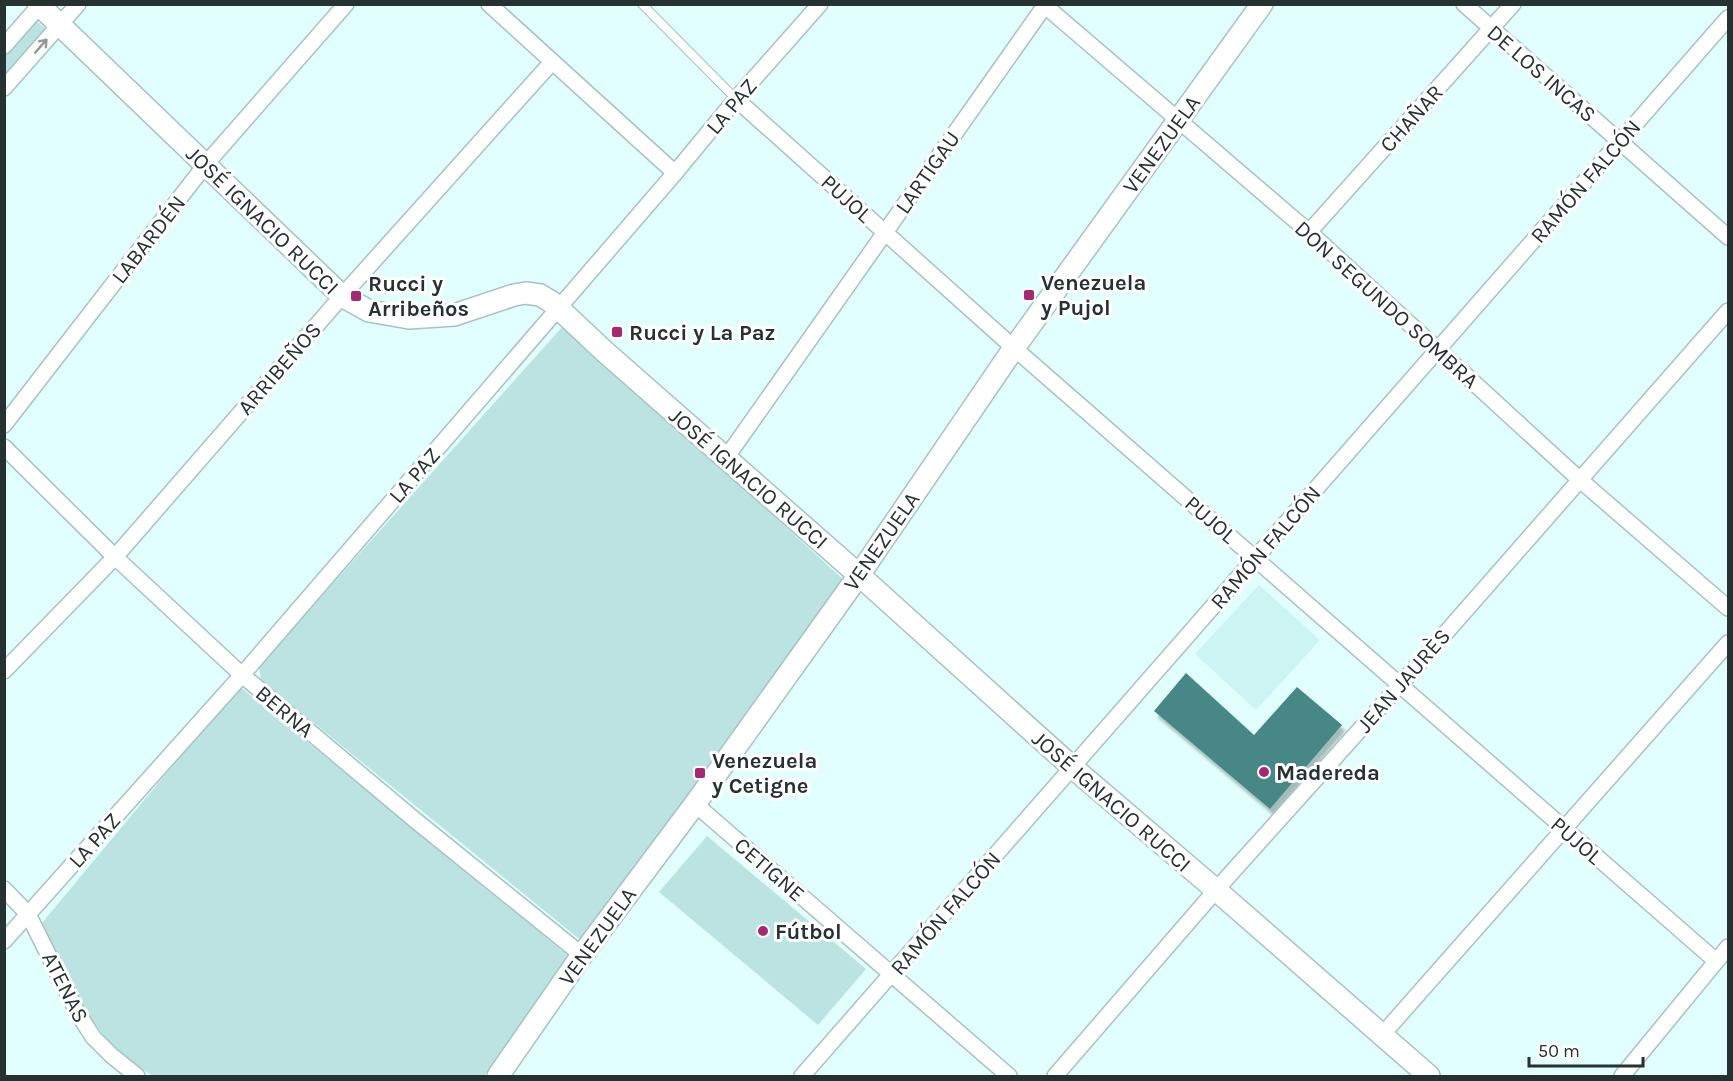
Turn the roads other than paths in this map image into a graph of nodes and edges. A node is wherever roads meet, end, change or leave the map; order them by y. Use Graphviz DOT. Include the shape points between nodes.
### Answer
graph roads {
  1 [pos="78,4"];
  2 [pos="346,4"];
  3 [pos="489,4"];
  4 [pos="642,4"];
  5 [pos="820,4"];
  6 [pos="1262,4"];
  7 [pos="1464,4"];
  8 [pos="1513,4"];
  9 [pos="40,5"];
  10 [pos="1045,5"];
  11 [pos="1728,18"];
  12 [pos="60,25"];
  13 [pos="1491,29"];
  14 [pos="4,46"];
  15 [pos="552,62"];
  16 [pos="4,88"];
  17 [pos="736,99"];
  18 [pos="1177,120"];
  19 [pos="1619,141"];
  20 [pos="206,164"];
  21 [pos="675,173"];
  22 [pos="1309,232"];
  23 [pos="885,233"];
  24 [pos="1728,237"];
  25 [pos="342,296"];
  26 [pos="559,308"];
  27 [pos="1728,311"];
  28 [pos="1014,348"];
  29 [pos="1438,350"];
  30 [pos="4,425"];
  31 [pos="4,447"];
  32 [pos="726,458"];
  33 [pos="1579,479"];
  34 [pos="1256,557"];
  35 [pos="115,558"];
  36 [pos="859,575"];
  37 [pos="1728,608"];
  38 [pos="1728,643"];
  39 [pos="4,671"];
  40 [pos="242,675"];
  41 [pos="1400,685"];
  42 [pos="1072,767"];
  43 [pos="695,804"];
  44 [pos="1564,828"];
  45 [pos="4,889"];
  46 [pos="1216,890"];
  47 [pos="28,914"];
  48 [pos="4,942"];
  49 [pos="1728,947"];
  50 [pos="582,955"];
  51 [pos="1716,961"];
  52 [pos="892,974"];
  53 [pos="1382,1035"];
  54 [pos="1416,1073"];
  55 [pos="137,1077"];
  56 [pos="498,1077"];
  57 [pos="802,1077"];
  58 [pos="1009,1077"];
  59 [pos="1055,1077"];
  60 [pos="1622,1077"];
  1 -- 12 [label="street"];
  2 -- 20 [label="street, LABARDÉN"];
  3 -- 15 [label="street"];
  4 -- 17 [label="lane"];
  5 -- 17 [label="street, LA PAZ"];
  6 -- 18 [label="street, VENEZUELA"];
  7 -- 13 [label="street, DE LOS INCAS"];
  8 -- 13 [label="street, CHAÑAR"];
  9 -- 12 [label="street, JOSÉ IGNACIO RUCCI"];
  9 -- 14 [label="street"];
  10 -- 18 [label="street, DON SEGUNDO SOMBRA"];
  10 -- 23 [label="street, LARTIGAU"];
  11 -- 19 [label="street, RAMÓN FALCÓN"];
  16 -- 12 [label="street, one-way"];
  12 -- 20 [label="street, JOSÉ IGNACIO RUCCI"];
  13 -- 19 [label="street, DE LOS INCAS"];
  13 -- 22 [label="street, CHAÑAR"];
  15 -- 21 [label="street"];
  15 -- 25 [label="street, ARRIBEÑOS"];
  17 -- 21 [label="street, LA PAZ"];
  17 -- 23 [label="street, PUJOL"];
  18 -- 22 [label="street, DON SEGUNDO SOMBRA"];
  18 -- 28 [label="street, VENEZUELA"];
  19 -- 24 [label="street, DE LOS INCAS"];
  19 -- 29 [label="street, RAMÓN FALCÓN"];
  20 -- 25 [label="street, JOSÉ IGNACIO RUCCI"];
  20 -- 30 [label="street, LABARDÉN"];
  21 -- 26 [label="street, LA PAZ"];
  22 -- 29 [label="street, DON SEGUNDO SOMBRA"];
  23 -- 28 [label="street, PUJOL"];
  23 -- 32 [label="street, LARTIGAU"];
  25 -- 26 [label="street, JOSÉ IGNACIO RUCCI" via="369,311 409,318 454,315 526,293 540,295"];
  25 -- 35 [label="street, ARRIBEÑOS"];
  26 -- 32 [label="street, JOSÉ IGNACIO RUCCI"];
  26 -- 40 [label="street, LA PAZ"];
  27 -- 33 [label="street, JEAN JAURÈS"];
  28 -- 34 [label="street, PUJOL"];
  28 -- 36 [label="street, VENEZUELA"];
  29 -- 33 [label="street, DON SEGUNDO SOMBRA"];
  29 -- 34 [label="street, RAMÓN FALCÓN"];
  31 -- 35 [label="street, BERNA"];
  32 -- 36 [label="street, JOSÉ IGNACIO RUCCI"];
  33 -- 37 [label="street, DON SEGUNDO SOMBRA"];
  33 -- 41 [label="street, JEAN JAURÈS"];
  34 -- 41 [label="street, PUJOL"];
  34 -- 42 [label="street, RAMÓN FALCÓN"];
  35 -- 39 [label="street, ARRIBEÑOS"];
  35 -- 40 [label="street, BERNA"];
  36 -- 42 [label="street, JOSÉ IGNACIO RUCCI"];
  36 -- 43 [label="street, VENEZUELA"];
  38 -- 44 [label="street"];
  40 -- 47 [label="street, LA PAZ"];
  40 -- 50 [label="street, BERNA"];
  41 -- 44 [label="street, PUJOL"];
  41 -- 46 [label="street, JEAN JAURÈS"];
  42 -- 46 [label="street, JOSÉ IGNACIO RUCCI"];
  42 -- 52 [label="street, RAMÓN FALCÓN"];
  43 -- 50 [label="street, VENEZUELA"];
  43 -- 52 [label="street, CETIGNE"];
  44 -- 51 [label="street, PUJOL"];
  44 -- 53 [label="street"];
  45 -- 47 [label="street, ATENAS"];
  46 -- 53 [label="street, JOSÉ IGNACIO RUCCI"];
  46 -- 59 [label="street, JEAN JAURÈS"];
  47 -- 48 [label="street, LA PAZ"];
  47 -- 55 [label="street, ATENAS" via="85,1026"];
  49 -- 51 [label="street"];
  50 -- 56 [label="street, VENEZUELA"];
  51 -- 60 [label="street"];
  52 -- 57 [label="street, RAMÓN FALCÓN"];
  52 -- 58 [label="street, CETIGNE"];
  53 -- 54 [label="street, JOSÉ IGNACIO RUCCI"];
}
